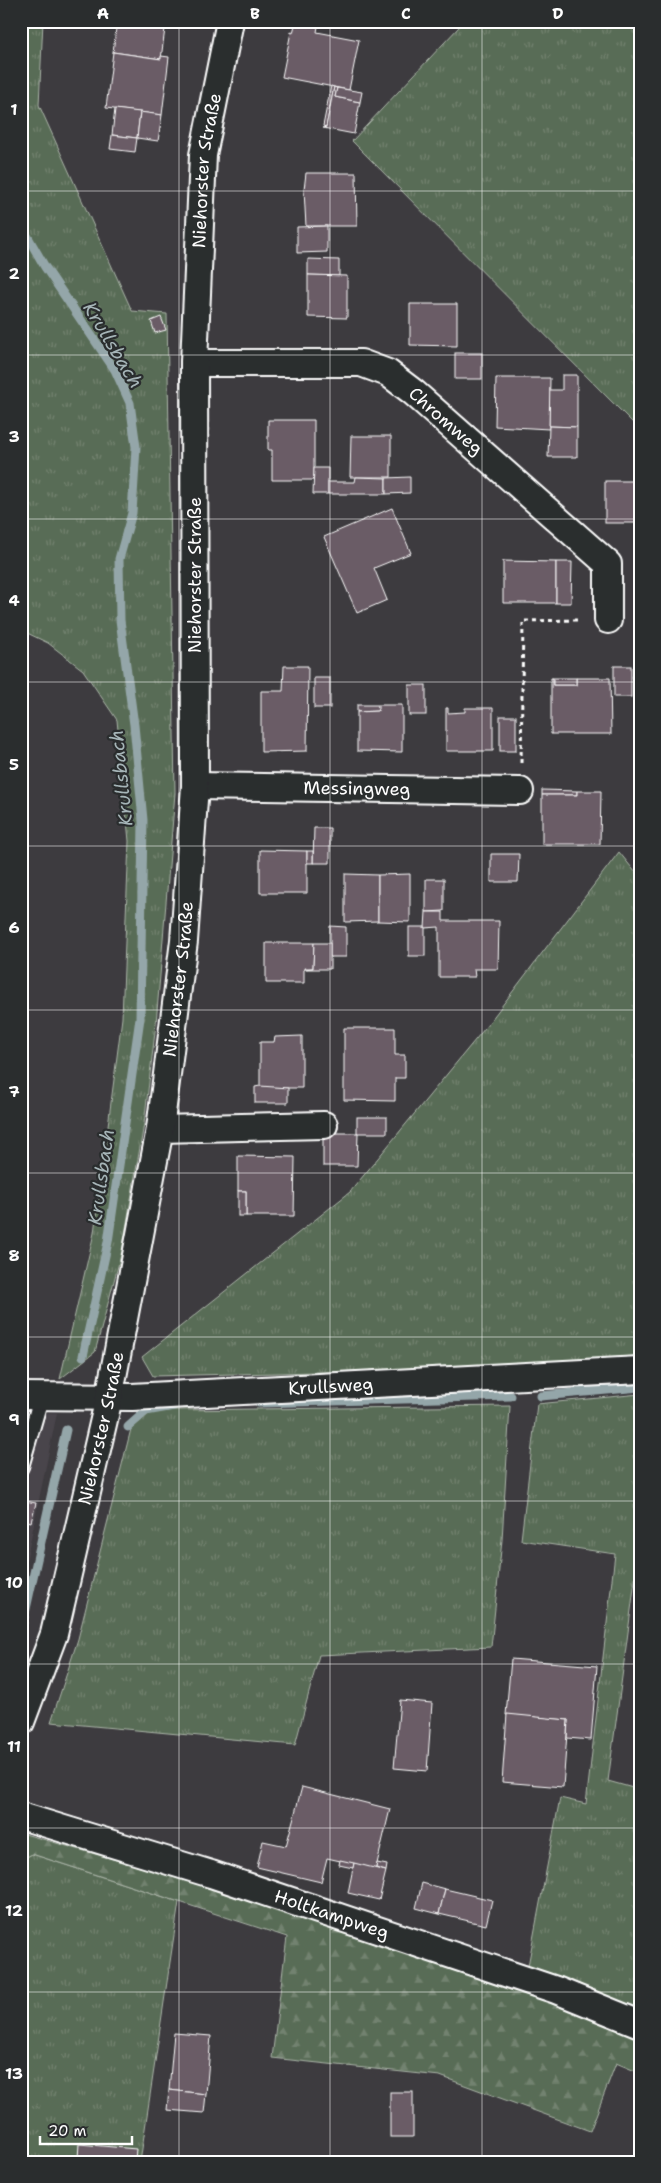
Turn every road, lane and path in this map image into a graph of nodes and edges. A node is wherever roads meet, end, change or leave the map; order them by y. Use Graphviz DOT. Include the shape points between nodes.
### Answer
graph roads {
  1 [pos="230,21"];
  2 [pos="194,364"];
  3 [pos="608,620"];
  4 [pos="195,786"];
  5 [pos="520,791"];
  6 [pos="324,1125"];
  7 [pos="160,1129"];
  8 [pos="640,1370"];
  9 [pos="31,1397"];
  10 [pos="109,1398"];
  11 [pos="21,1466"];
  12 [pos="22,1717"];
  13 [pos="21,1816"];
  14 [pos="640,2024"];
  1 -- 2 [label="street, Niehorster Straße" via="203,154"];
  2 -- 3 [label="street, Chromweg" via="362,363 388,373 608,564"];
  2 -- 4 [label="street, Niehorster Straße"];
  3 -- 5 [label="path" via="523,621"];
  4 -- 5 [label="street, Messingweg"];
  4 -- 7 [label="street, Niehorster Straße" via="184,941"];
  6 -- 7 [label="street"];
  7 -- 10 [label="street, Niehorster Straße"];
  8 -- 10 [label="street, Krullsweg"];
  9 -- 10 [label="street, Krullsweg"];
  9 -- 11 [label="lane"];
  10 -- 12 [label="street, Niehorster Straße" via="54,1634"];
  13 -- 14 [label="street, Holtkampweg" via="212,1874 556,1990"];
}
